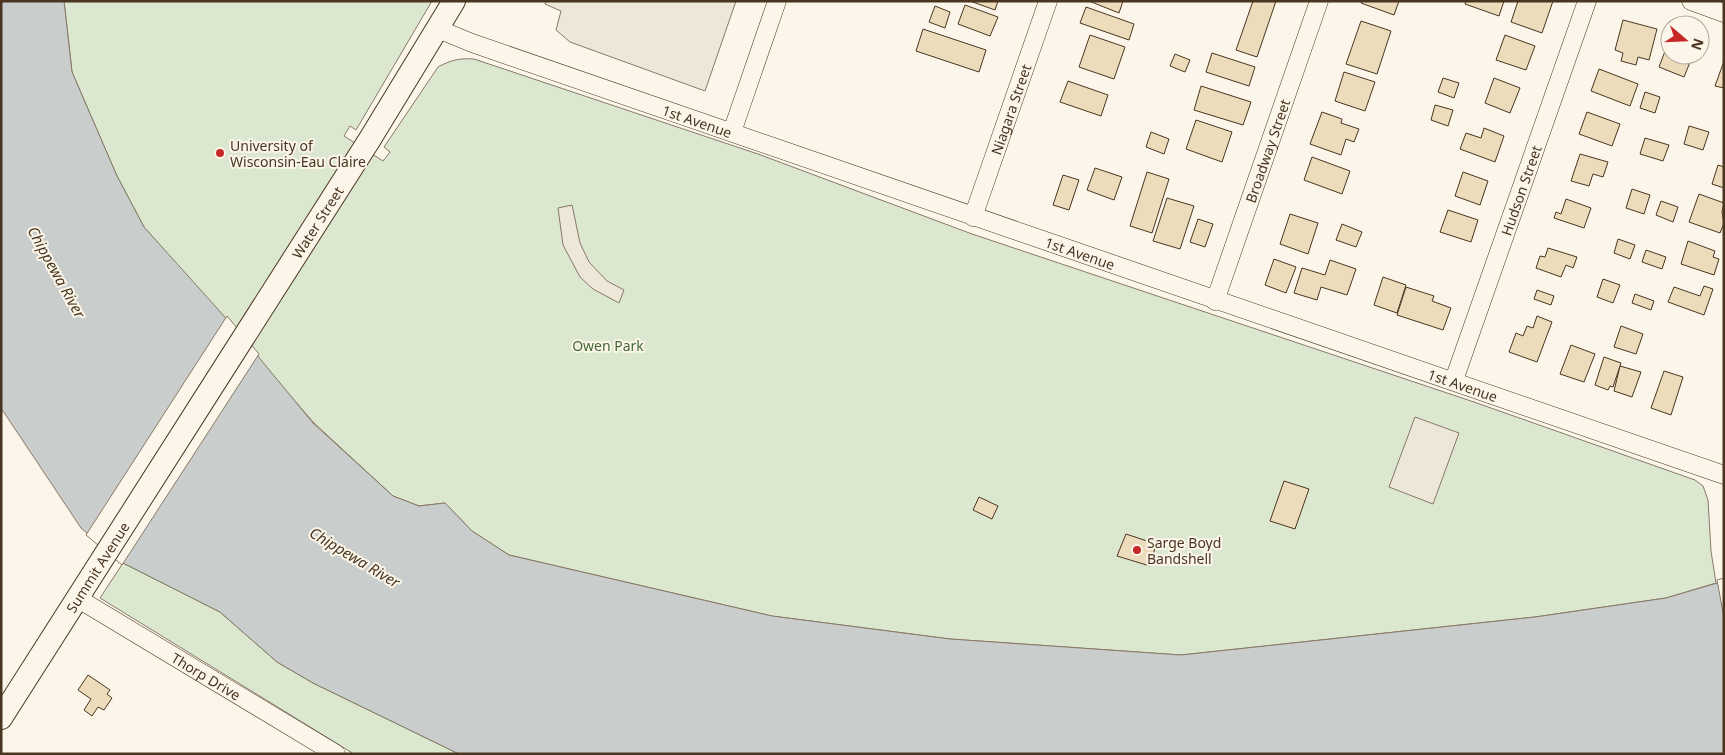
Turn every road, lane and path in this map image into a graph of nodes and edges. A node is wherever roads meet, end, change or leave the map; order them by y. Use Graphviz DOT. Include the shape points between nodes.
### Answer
graph roads {
  1 [pos="454,1"];
  2 [pos="777,1"];
  3 [pos="1048,1"];
  4 [pos="1319,1"];
  5 [pos="1587,1"];
  6 [pos="1692,1"];
  7 [pos="1724,13"];
  8 [pos="438,29"];
  9 [pos="732,132"];
  10 [pos="973,217"];
  11 [pos="1215,301"];
  12 [pos="1454,380"];
  13 [pos="192,417"];
  14 [pos="1724,474"];
  15 [pos="81,592"];
  16 [pos="1,718"];
  17 [pos="336,754"];
  1 -- 8 [label="main road, Water Street"];
  2 -- 9 [label="street"];
  3 -- 10 [label="street, Niagara Street"];
  4 -- 11 [label="street, Broadway Street"];
  5 -- 12 [label="street, Hudson Street"];
  6 -- 7 [label="street"];
  8 -- 9 [label="street, 1st Avenue"];
  8 -- 13 [label="main road, Water Street"];
  9 -- 10 [label="street, 1st Avenue"];
  10 -- 11 [label="street, 1st Avenue"];
  11 -- 12 [label="street, 1st Avenue"];
  12 -- 14 [label="street, 1st Avenue"];
  13 -- 15 [label="main road, Summit Avenue"];
  15 -- 16 [label="main road, Summit Avenue"];
  15 -- 17 [label="street, Thorp Drive"];
}
